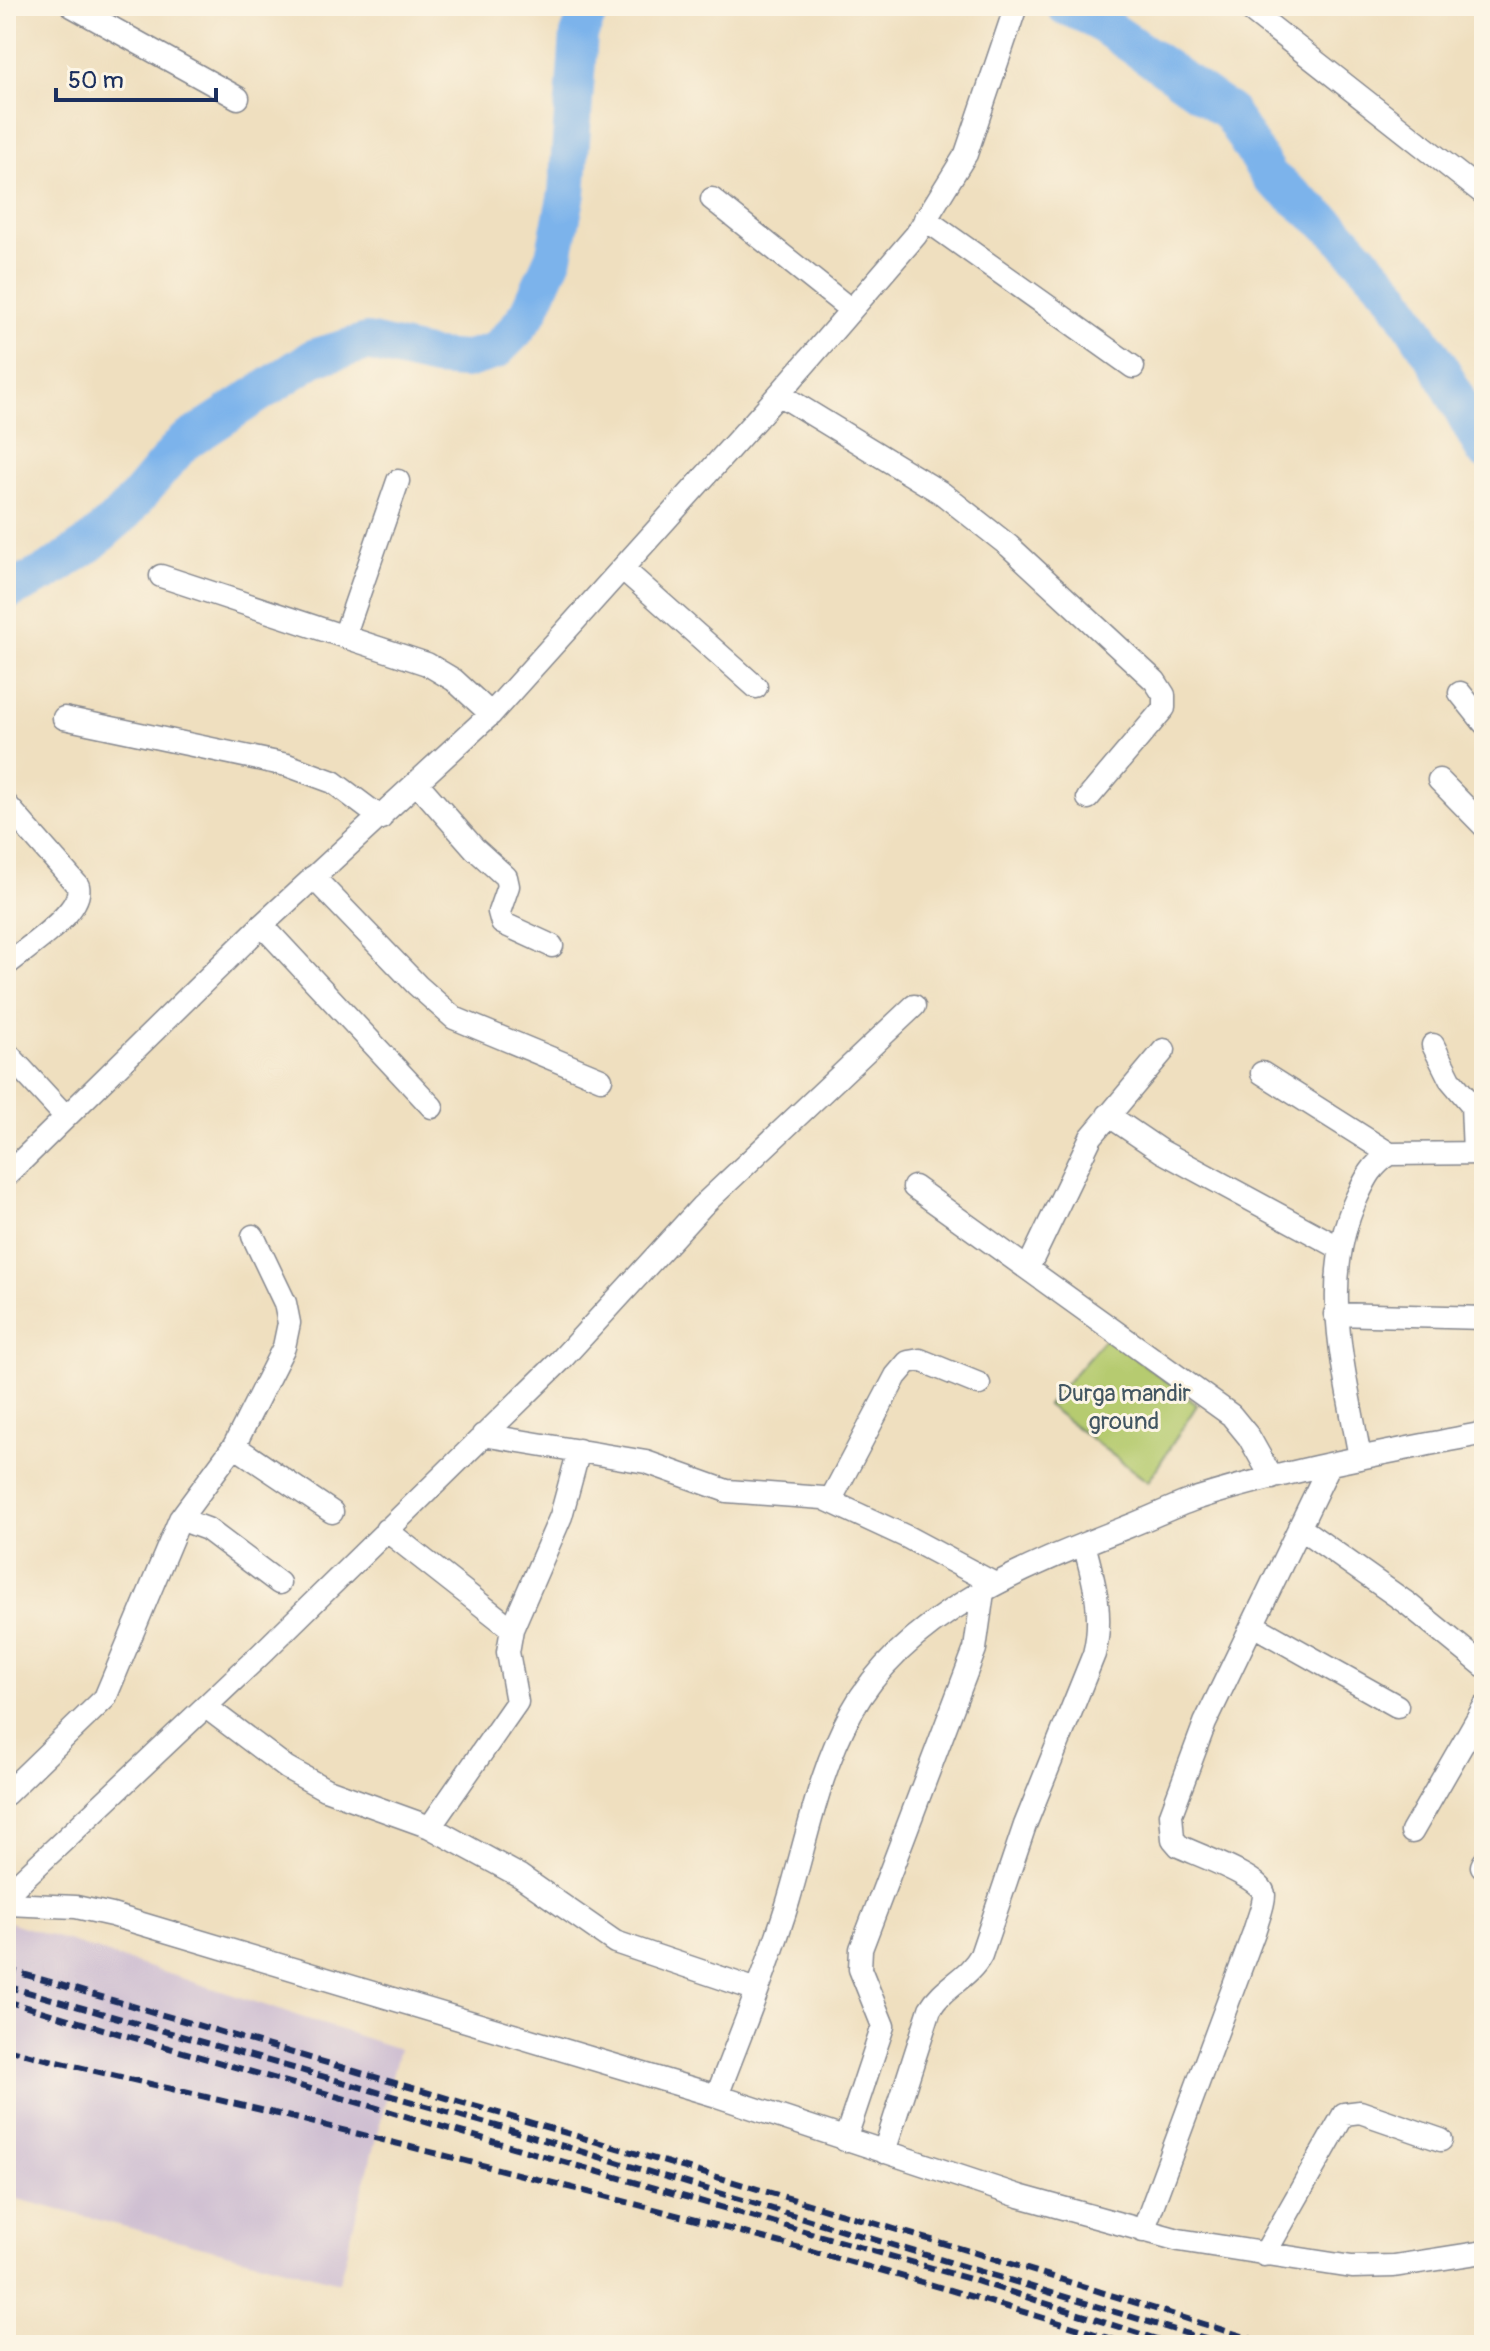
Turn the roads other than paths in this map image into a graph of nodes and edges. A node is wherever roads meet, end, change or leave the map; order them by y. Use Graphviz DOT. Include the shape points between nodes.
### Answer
graph roads {
  1 [pos="72,6"];
  2 [pos="1245,6"];
  3 [pos="1015,10"];
  4 [pos="238,98"];
  5 [pos="1484,194"];
  6 [pos="712,199"];
  7 [pos="925,219"];
  8 [pos="851,310"];
  9 [pos="1133,367"];
  10 [pos="779,394"];
  11 [pos="398,481"];
  12 [pos="623,569"];
  13 [pos="161,576"];
  14 [pos="345,634"];
  15 [pos="756,687"];
  16 [pos="1460,693"];
  17 [pos="491,714"];
  18 [pos="64,718"];
  19 [pos="1484,723"];
  20 [pos="1439,780"];
  21 [pos="417,783"];
  22 [pos="1088,798"];
  23 [pos="6,804"];
  24 [pos="381,818"];
  25 [pos="1484,826"];
  26 [pos="313,877"];
  27 [pos="262,925"];
  28 [pos="552,946"];
  29 [pos="6,965"];
  30 [pos="914,1006"];
  31 [pos="1433,1045"];
  32 [pos="1164,1050"];
  33 [pos="6,1052"];
  34 [pos="1262,1073"];
  35 [pos="601,1079"];
  36 [pos="432,1107"];
  37 [pos="1108,1115"];
  38 [pos="66,1117"];
  39 [pos="1479,1153"];
  40 [pos="1390,1154"];
  41 [pos="6,1176"];
  42 [pos="914,1187"];
  43 [pos="253,1236"];
  44 [pos="1340,1248"];
  45 [pos="1028,1268"];
  46 [pos="1335,1314"];
  47 [pos="1484,1318"];
  48 [pos="979,1384"];
  49 [pos="1484,1433"];
  50 [pos="483,1435"];
  51 [pos="234,1446"];
  52 [pos="579,1450"];
  53 [pos="1360,1458"];
  54 [pos="1329,1466"];
  55 [pos="1272,1478"];
  56 [pos="830,1501"];
  57 [pos="332,1512"];
  58 [pos="180,1519"];
  59 [pos="1299,1527"];
  60 [pos="386,1530"];
  61 [pos="1084,1544"];
  62 [pos="279,1583"];
  63 [pos="989,1588"];
  64 [pos="1253,1625"];
  65 [pos="512,1629"];
  66 [pos="1484,1666"];
  67 [pos="1397,1706"];
  68 [pos="206,1707"];
  69 [pos="1484,1707"];
  70 [pos="6,1794"];
  71 [pos="430,1827"];
  72 [pos="1412,1832"];
  73 [pos="6,1895"];
  74 [pos="6,1904"];
  75 [pos="757,1990"];
  76 [pos="717,2096"];
  77 [pos="845,2140"];
  78 [pos="1441,2140"];
  79 [pos="884,2152"];
  80 [pos="1143,2231"];
  81 [pos="1484,2252"];
  82 [pos="1264,2255"];
  1 -- 4 [label="street"];
  2 -- 5 [label="street"];
  3 -- 7 [label="street" via="966,154"];
  6 -- 8 [label="street"];
  7 -- 8 [label="street"];
  7 -- 9 [label="street"];
  8 -- 10 [label="street"];
  10 -- 12 [label="street"];
  10 -- 22 [label="street" via="943,494 1009,546 1155,681 1164,695 1164,708"];
  11 -- 14 [label="street"];
  12 -- 15 [label="street"];
  12 -- 17 [label="street"];
  13 -- 14 [label="street"];
  14 -- 17 [label="street" via="441,671"];
  16 -- 19 [label="street"];
  17 -- 21 [label="street"];
  18 -- 24 [label="street" via="287,765 333,782"];
  20 -- 25 [label="street"];
  21 -- 24 [label="street"];
  21 -- 28 [label="street" via="506,877 502,923"];
  23 -- 29 [label="street" via="78,886 80,896 74,909"];
  24 -- 26 [label="street"];
  26 -- 27 [label="street"];
  26 -- 35 [label="street" via="454,1018"];
  27 -- 36 [label="street"];
  27 -- 38 [label="street"];
  30 -- 50 [label="street" via="702,1206 560,1361"];
  31 -- 39 [label="street" via="1450,1079 1472,1105"];
  32 -- 37 [label="street"];
  33 -- 38 [label="street"];
  34 -- 40 [label="street"];
  37 -- 44 [label="street" via="1161,1151"];
  37 -- 45 [label="street" via="1091,1137"];
  38 -- 41 [label="street"];
  39 -- 40 [label="street"];
  40 -- 44 [label="street" via="1368,1174"];
  42 -- 45 [label="street"];
  43 -- 51 [label="street" via="289,1323 284,1347"];
  44 -- 46 [label="street"];
  45 -- 55 [label="street" via="1231,1415"];
  46 -- 47 [label="street"];
  46 -- 53 [label="street"];
  48 -- 56 [label="street" via="920,1360 908,1362"];
  49 -- 53 [label="street"];
  50 -- 52 [label="street"];
  50 -- 60 [label="street"];
  51 -- 57 [label="street"];
  51 -- 58 [label="street"];
  52 -- 56 [label="street" via="646,1462 727,1491 806,1494"];
  52 -- 65 [label="street" via="561,1516"];
  53 -- 54 [label="street"];
  54 -- 55 [label="street"];
  54 -- 59 [label="street"];
  55 -- 61 [label="street" via="1193,1500"];
  56 -- 63 [label="street"];
  58 -- 62 [label="street" via="207,1529"];
  58 -- 70 [label="street" via="105,1698"];
  59 -- 64 [label="street"];
  59 -- 66 [label="street"];
  60 -- 65 [label="street"];
  60 -- 68 [label="street"];
  61 -- 63 [label="street"];
  61 -- 79 [label="street" via="1098,1596 1094,1654 1025,1825 981,1955 973,1970 936,1998 930,2009"];
  63 -- 75 [label="street" via="902,1650 853,1710 834,1751"];
  63 -- 77 [label="street" via="975,1649 861,1949 860,1969 883,2026"];
  64 -- 67 [label="street"];
  64 -- 80 [label="street" via="1205,1723 1171,1826 1179,1846 1250,1877 1264,1894"];
  65 -- 71 [label="street" via="508,1652 517,1702"];
  68 -- 71 [label="street" via="287,1768 325,1789"];
  68 -- 73 [label="street"];
  69 -- 72 [label="street"];
  71 -- 75 [label="street" via="520,1876 615,1942"];
  74 -- 76 [label="street" via="76,1907 112,1915"];
  75 -- 76 [label="street"];
  76 -- 77 [label="street"];
  77 -- 79 [label="street"];
  78 -- 82 [label="street" via="1360,2112 1344,2114"];
  79 -- 80 [label="street"];
  80 -- 82 [label="street"];
  81 -- 82 [label="street" via="1352,2267"];
}
